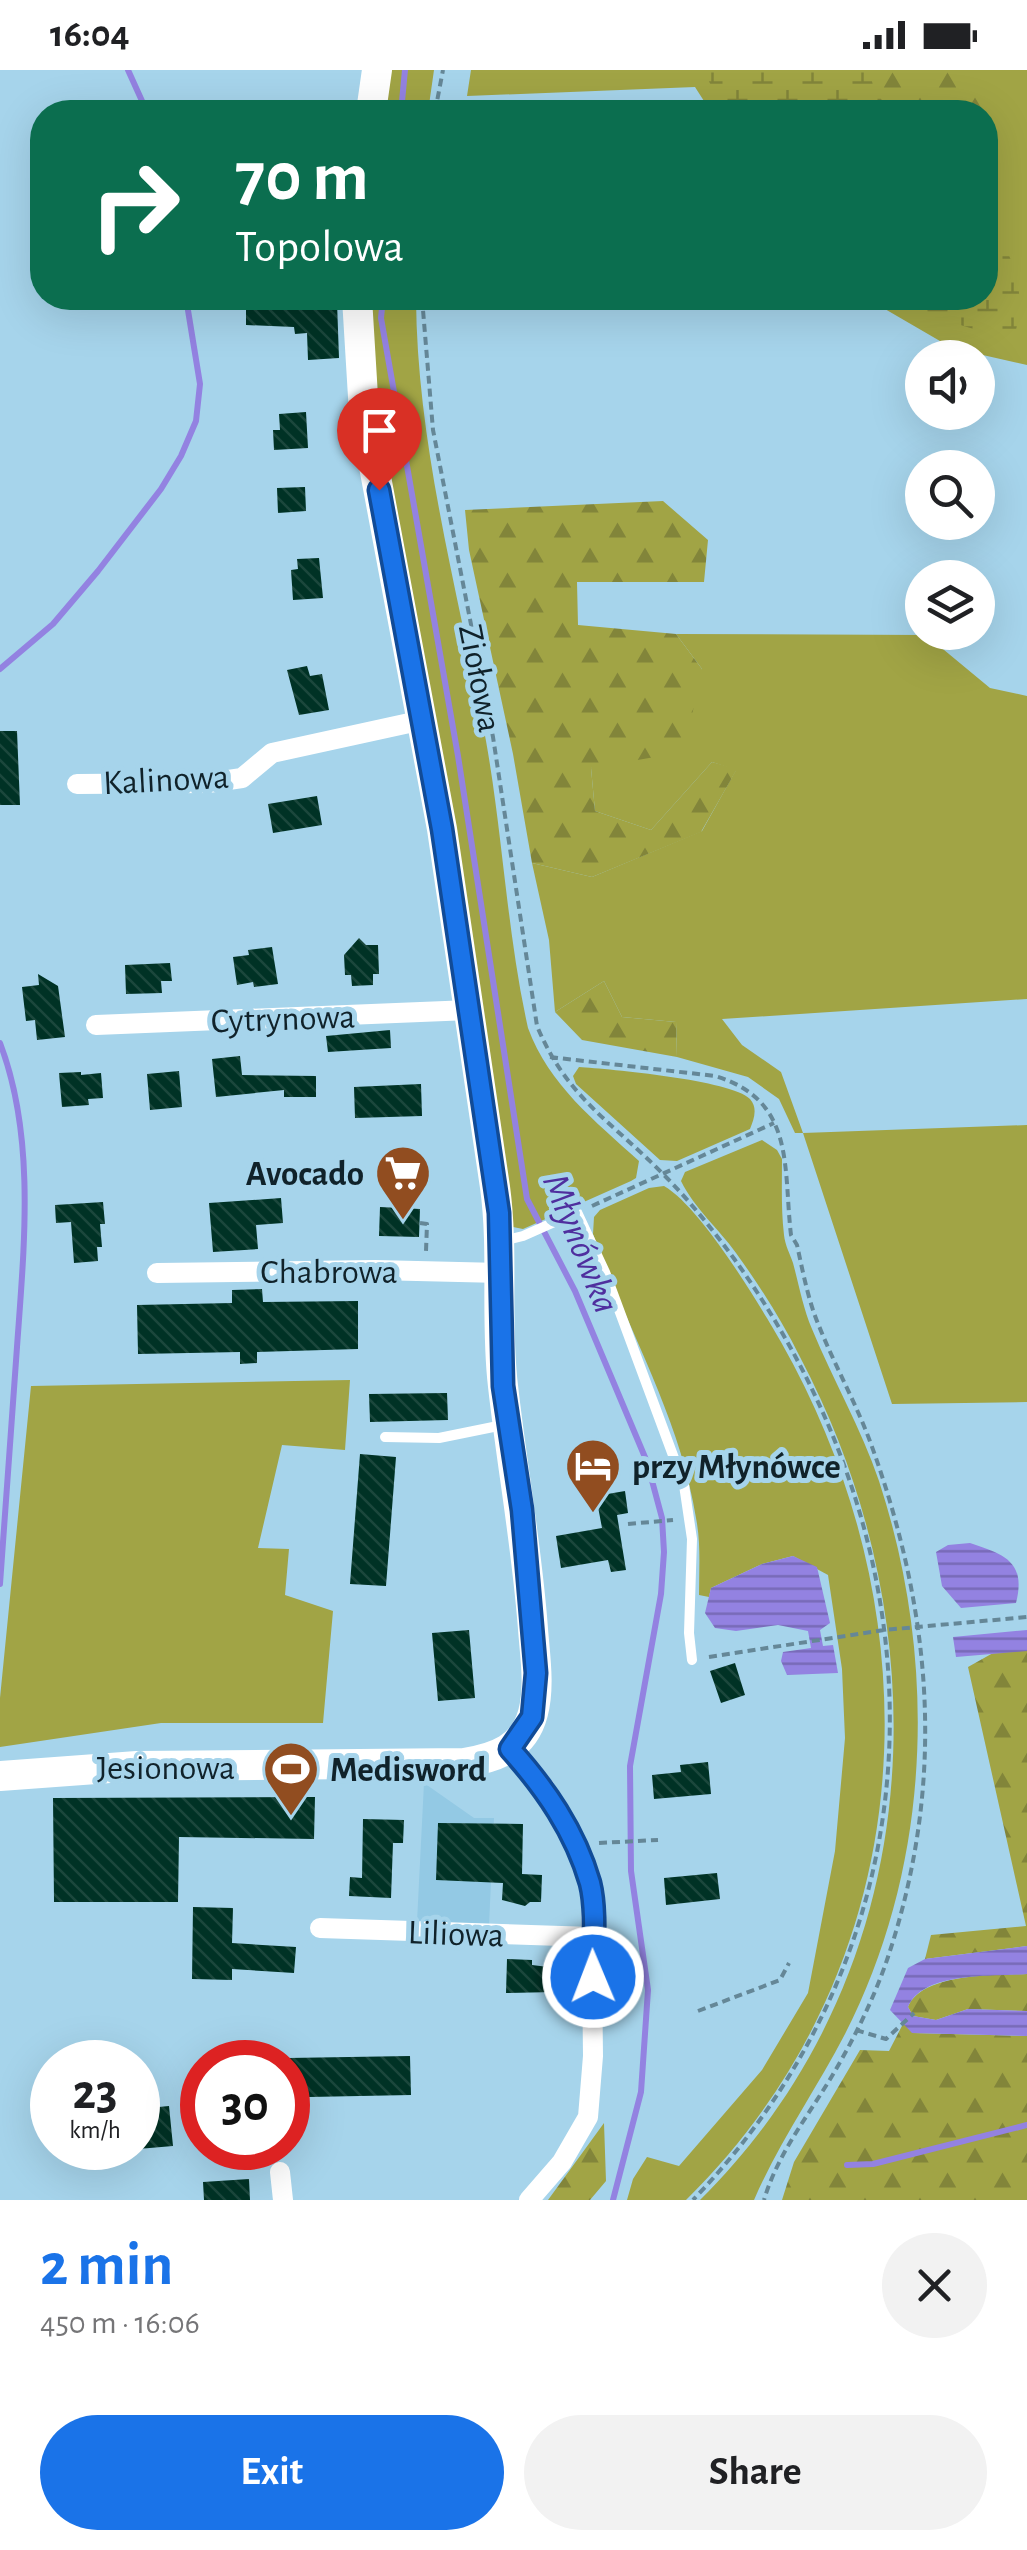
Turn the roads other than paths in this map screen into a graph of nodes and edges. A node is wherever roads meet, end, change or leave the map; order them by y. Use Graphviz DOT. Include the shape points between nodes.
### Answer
graph roads {
  1 [pos="377,70"];
  2 [pos="373,100"];
  3 [pos="358,310"];
  4 [pos="423,720"];
  5 [pos="78,784"];
  6 [pos="470,1010"];
  7 [pos="96,1025"];
  8 [pos="512,1238"];
  9 [pos="500,1272"];
  10 [pos="157,1273"];
  11 [pos="508,1424"];
  12 [pos="385,1436"];
  13 [pos="692,1660"];
  14 [pos="510,1749"];
  15 [pos="0,1776"];
  16 [pos="320,1928"];
  17 [pos="592,1938"];
  18 [pos="280,2172"];
  19 [pos="283,2200"];
  20 [pos="529,2200"];
  1 -- 2 [label="street"];
  3 -- 4 [label="street" via="364,413"];
  4 -- 5 [label="street, Kalinowa" via="272,753 242,778"];
  4 -- 6 [label="street"];
  6 -- 7 [label="street, Cytrynowa"];
  6 -- 8 [label="street"];
  8 -- 9 [label="street"];
  8 -- 13 [label="lane" via="577,1212 604,1272 684,1485 692,1539"];
  9 -- 10 [label="street, Chabrowa"];
  9 -- 11 [label="street"];
  11 -- 12 [label="lane" via="439,1438"];
  11 -- 14 [label="street" via="536,1673 532,1717"];
  14 -- 15 [label="street, Jesionowa" via="464,1763 137,1766"];
  14 -- 17 [label="street" via="546,1788 574,1844 591,1886"];
  16 -- 17 [label="street, Liliowa"];
  17 -- 20 [label="street" via="588,2117"];
  18 -- 19 [label="street"];
}
